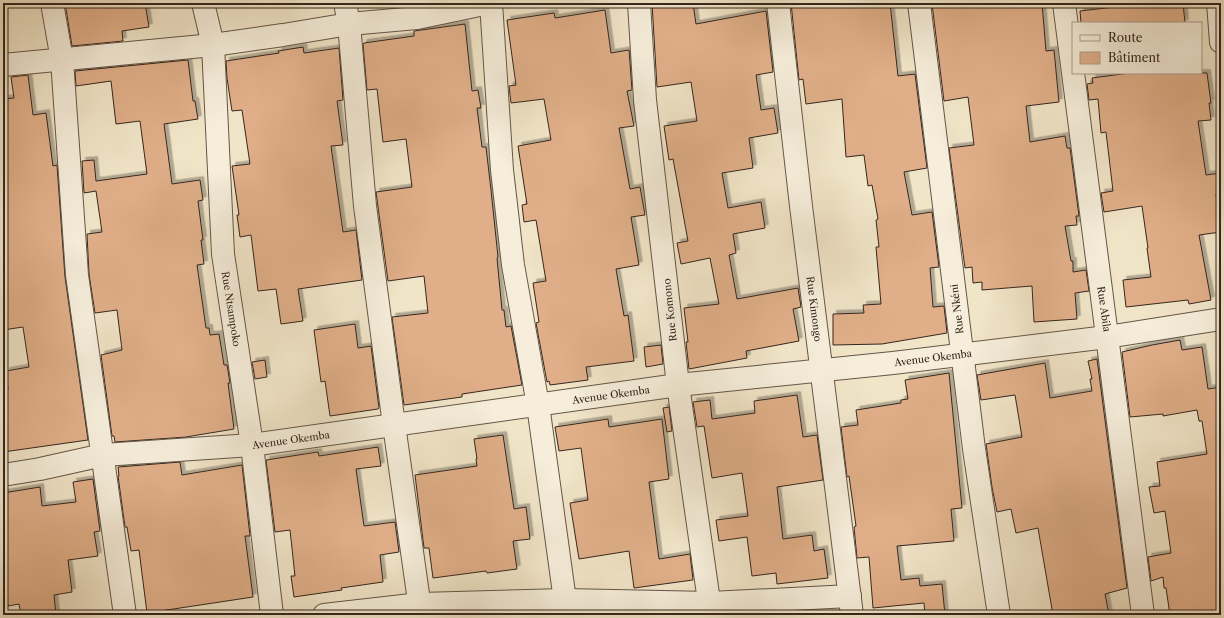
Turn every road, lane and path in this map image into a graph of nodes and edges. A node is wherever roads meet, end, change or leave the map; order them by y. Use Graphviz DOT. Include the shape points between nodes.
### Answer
graph roads {
  1 [pos="52,3"];
  2 [pos="203,3"];
  3 [pos="345,3"];
  4 [pos="490,3"];
  5 [pos="640,3"];
  6 [pos="778,3"];
  7 [pos="919,3"];
  8 [pos="1064,3"];
  9 [pos="1218,3"];
  10 [pos="349,24"];
  11 [pos="1221,42"];
  12 [pos="214,45"];
  13 [pos="62,60"];
  14 [pos="3,65"];
  15 [pos="1221,319"];
  16 [pos="1107,336"];
  17 [pos="963,355"];
  18 [pos="822,370"];
  19 [pos="678,385"];
  20 [pos="538,405"];
  21 [pos="394,425"];
  22 [pos="252,445"];
  23 [pos="103,455"];
  24 [pos="3,474"];
  25 [pos="851,606"];
  26 [pos="566,607"];
  27 [pos="420,609"];
  28 [pos="711,609"];
  29 [pos="125,615"];
  30 [pos="272,615"];
  31 [pos="324,615"];
  32 [pos="999,615"];
  33 [pos="1143,615"];
  1 -- 13 [label="street"];
  2 -- 12 [label="street, Rue Ntsampoko"];
  3 -- 10 [label="street"];
  4 -- 10 [label="street" via="417,18"];
  4 -- 20 [label="street" via="502,170 513,265"];
  5 -- 19 [label="street, Rue Komono" via="645,100"];
  6 -- 18 [label="street, Rue Kimongo"];
  7 -- 17 [label="street, Rue Nkéni"];
  8 -- 16 [label="street, Rue Abila"];
  9 -- 11 [label="street"];
  10 -- 12 [label="street"];
  10 -- 21 [label="street" via="365,206"];
  12 -- 13 [label="street"];
  12 -- 22 [label="street, Rue Ntsampoko" via="223,254"];
  13 -- 14 [label="street"];
  13 -- 23 [label="street" via="77,275"];
  15 -- 16 [label="street, Avenue Okemba"];
  16 -- 17 [label="street, Avenue Okemba"];
  16 -- 33 [label="street, Rue Abila"];
  17 -- 18 [label="street, Avenue Okemba"];
  17 -- 32 [label="street, Rue Nkéni"];
  18 -- 19 [label="street, Avenue Okemba"];
  18 -- 25 [label="street, Rue Kimongo"];
  19 -- 20 [label="street, Avenue Okemba"];
  19 -- 28 [label="street, Rue Komono"];
  20 -- 21 [label="street, Avenue Okemba"];
  20 -- 26 [label="street"];
  21 -- 22 [label="street, Avenue Okemba"];
  21 -- 27 [label="street"];
  22 -- 23 [label="street, Avenue Okemba"];
  22 -- 30 [label="street, Rue Ntsampoko"];
  23 -- 24 [label="street, Avenue Okemba"];
  23 -- 29 [label="street"];
  25 -- 28 [label="street"];
  26 -- 27 [label="street"];
  26 -- 28 [label="street"];
  27 -- 31 [label="street"];
}
